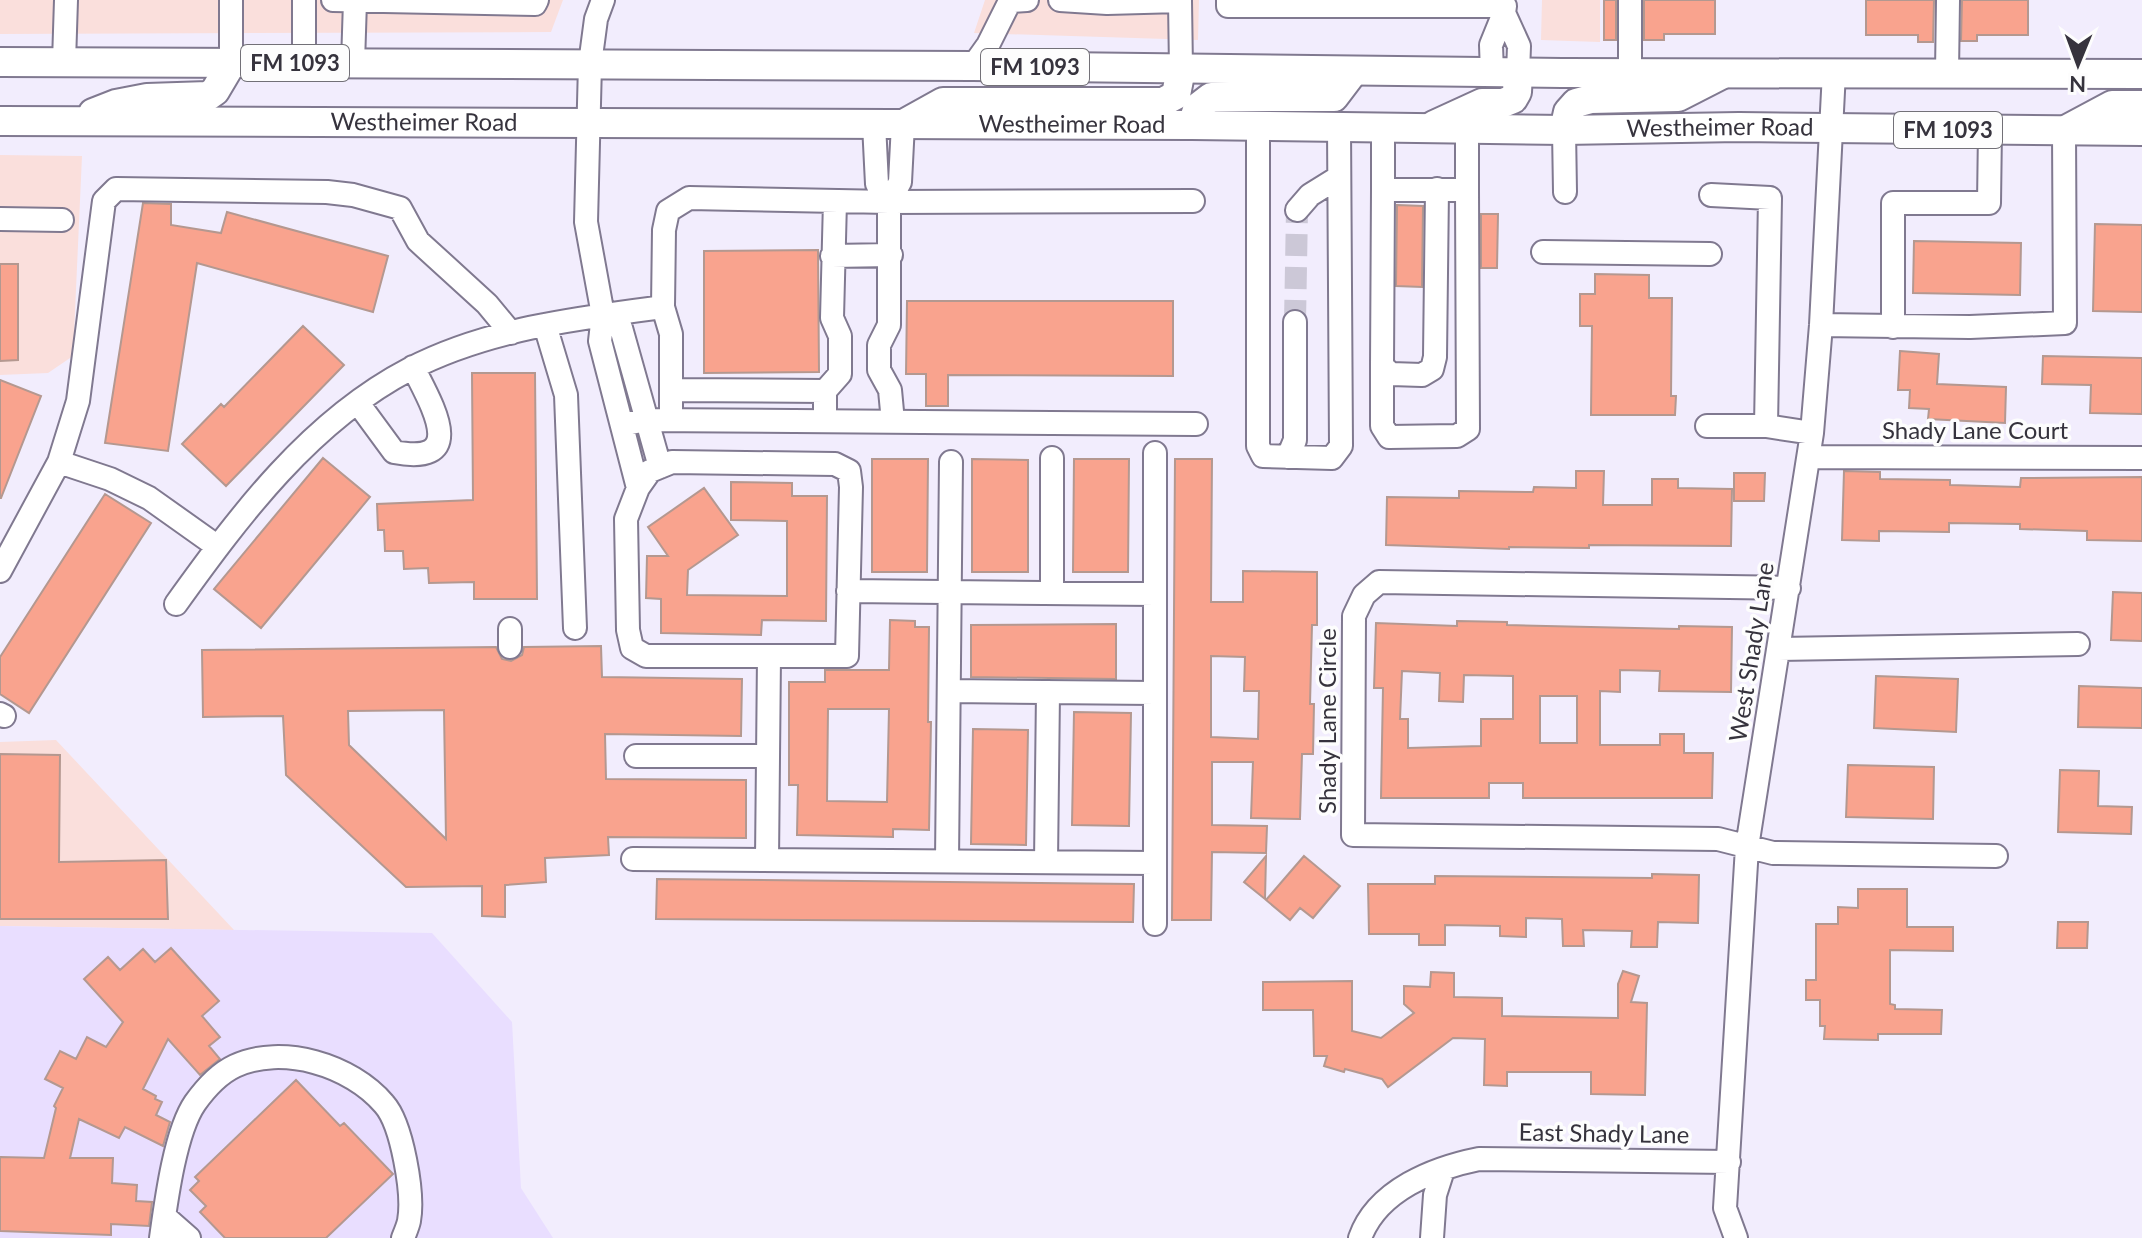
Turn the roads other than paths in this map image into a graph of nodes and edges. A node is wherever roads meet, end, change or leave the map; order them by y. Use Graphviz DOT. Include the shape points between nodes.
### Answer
graph roads {
  1 [pos="66,0"];
  2 [pos="231,0"];
  3 [pos="304,0"];
  4 [pos="333,0"];
  5 [pos="537,0"];
  6 [pos="603,0"];
  7 [pos="1016,0"];
  8 [pos="1060,0"];
  9 [pos="1228,0"];
  10 [pos="1630,0"];
  11 [pos="1948,0"];
  12 [pos="355,1"];
  13 [pos="1505,6"];
  14 [pos="0,62"];
  15 [pos="64,62"];
  16 [pos="304,63"];
  17 [pos="353,63"];
  18 [pos="231,64"];
  19 [pos="590,64"];
  20 [pos="973,66"];
  21 [pos="1181,69"];
  22 [pos="1353,72"];
  23 [pos="1834,72"];
  24 [pos="1505,73"];
  25 [pos="1630,73"];
  26 [pos="1725,73"];
  27 [pos="1947,73"];
  28 [pos="2142,74"];
  29 [pos="2142,105"];
  30 [pos="0,121"];
  31 [pos="74,121"];
  32 [pos="589,123"];
  33 [pos="874,124"];
  34 [pos="903,124"];
  35 [pos="1192,125"];
  36 [pos="1258,126"];
  37 [pos="1339,127"];
  38 [pos="1383,127"];
  39 [pos="1430,127"];
  40 [pos="1467,129"];
  41 [pos="1832,129"];
  42 [pos="1564,130"];
  43 [pos="1990,130"];
  44 [pos="2064,131"];
  45 [pos="2142,131"];
  46 [pos="1339,177"];
  47 [pos="1437,189"];
  48 [pos="1383,190"];
  49 [pos="1467,190"];
  50 [pos="1565,192"];
  51 [pos="1711,195"];
  52 [pos="835,201"];
  53 [pos="1193,201"];
  54 [pos="889,202"];
  55 [pos="1297,210"];
  56 [pos="0,219"];
  57 [pos="62,220"];
  58 [pos="1543,252"];
  59 [pos="1710,254"];
  60 [pos="891,255"];
  61 [pos="832,256"];
  62 [pos="663,307"];
  63 [pos="603,315"];
  64 [pos="1295,322"];
  65 [pos="545,325"];
  66 [pos="1821,325"];
  67 [pos="1893,327"];
  68 [pos="511,333"];
  69 [pos="1382,366"];
  70 [pos="413,367"];
  71 [pos="671,390"];
  72 [pos="825,391"];
  73 [pos="358,403"];
  74 [pos="645,420"];
  75 [pos="671,420"];
  76 [pos="825,421"];
  77 [pos="893,422"];
  78 [pos="1196,424"];
  79 [pos="622,425"];
  80 [pos="1707,426"];
  81 [pos="1766,426"];
  82 [pos="1812,433"];
  83 [pos="1155,453"];
  84 [pos="1288,457"];
  85 [pos="1809,457"];
  86 [pos="1052,458"];
  87 [pos="2142,458"];
  88 [pos="59,462"];
  89 [pos="951,462"];
  90 [pos="660,467"];
  91 [pos="638,488"];
  92 [pos="218,547"];
  93 [pos="0,571"];
  94 [pos="1789,588"];
  95 [pos="848,591"];
  96 [pos="950,592"];
  97 [pos="1052,593"];
  98 [pos="1155,594"];
  99 [pos="176,604"];
  100 [pos="571,634"];
  101 [pos="2078,644"];
  102 [pos="1779,649"];
  103 [pos="769,656"];
  104 [pos="949,691"];
  105 [pos="1048,692"];
  106 [pos="1155,693"];
  107 [pos="636,756"];
  108 [pos="768,756"];
  109 [pos="1747,847"];
  110 [pos="1996,856"];
  111 [pos="633,859"];
  112 [pos="767,860"];
  113 [pos="947,861"];
  114 [pos="1046,862"];
  115 [pos="1155,863"];
  116 [pos="1155,924"];
  117 [pos="1729,1162"];
  118 [pos="1443,1170"];
  119 [pos="1725,1208"];
  120 [pos="162,1227"];
  121 [pos="189,1238"];
  122 [pos="403,1238"];
  123 [pos="1360,1238"];
  124 [pos="1432,1238"];
  125 [pos="1715,1238"];
  126 [pos="1736,1238"];
  1 -- 15 [label="street"];
  2 -- 18 [label="street"];
  3 -- 16 [label="street"];
  4 -- 12 [label="street"];
  5 -- 12 [label="street"];
  6 -- 19 [label="street"];
  7 -- 20 [label="street"];
  8 -- 21 [label="street" via="1180,1"];
  9 -- 13 [label="street" via="1228,6"];
  10 -- 25 [label="street"];
  11 -- 27 [label="street"];
  12 -- 17 [label="street"];
  13 -- 24 [label="street" via="1519,46"];
  14 -- 15 [label="main road, FM 1093"];
  15 -- 18 [label="main road, FM 1093"];
  16 -- 17 [label="main road, FM 1093"];
  16 -- 18 [label="main road, FM 1093"];
  17 -- 19 [label="main road, FM 1093"];
  18 -- 31 [label="main road" via="208,96 132,101"];
  19 -- 20 [label="main road, FM 1093"];
  19 -- 32 [label="street"];
  20 -- 21 [label="main road, FM 1093"];
  21 -- 22 [label="main road, FM 1093"];
  21 -- 34 [label="main road" via="1176,95 1163,102 943,102"];
  22 -- 24 [label="main road, FM 1093"];
  22 -- 35 [label="main road" via="1334,97 1211,97 1198,107"];
  23 -- 26 [label="main road, FM 1093"];
  23 -- 27 [label="main road, FM 1093"];
  23 -- 41 [label="street, West Shady Lane"];
  24 -- 25 [label="main road, FM 1093"];
  24 -- 39 [label="main road" via="1517,92 1513,99 1482,103"];
  25 -- 26 [label="main road, FM 1093"];
  26 -- 42 [label="main road" via="1678,97 1576,103"];
  27 -- 28 [label="main road, FM 1093"];
  29 -- 44 [label="main road" via="2112,105"];
  30 -- 31 [label="main road, Westheimer Road / FM 1093"];
  31 -- 32 [label="main road, Westheimer Road / FM 1093"];
  32 -- 33 [label="main road, Westheimer Road / FM 1093"];
  32 -- 63 [label="street" via="586,222"];
  33 -- 34 [label="main road, Westheimer Road / FM 1093"];
  33 -- 54 [label="street" via="877,184"];
  34 -- 35 [label="main road, Westheimer Road / FM 1093"];
  34 -- 54 [label="street" via="900,182"];
  35 -- 36 [label="main road, Westheimer Road / FM 1093"];
  36 -- 37 [label="main road, Westheimer Road / FM 1093"];
  36 -- 84 [label="street" via="1258,446 1263,456"];
  37 -- 38 [label="main road, Westheimer Road / FM 1093"];
  37 -- 46 [label="street"];
  38 -- 39 [label="main road, Westheimer Road / FM 1093"];
  38 -- 48 [label="street"];
  39 -- 40 [label="main road, Westheimer Road / FM 1093"];
  40 -- 42 [label="main road, Westheimer Road / FM 1093"];
  40 -- 49 [label="street"];
  41 -- 42 [label="main road, Westheimer Road / FM 1093"];
  41 -- 43 [label="main road, Westheimer Road / FM 1093"];
  41 -- 66 [label="street, West Shady Lane"];
  42 -- 50 [label="street"];
  43 -- 44 [label="main road, Westheimer Road / FM 1093"];
  43 -- 67 [label="street" via="1989,203 1893,203"];
  44 -- 45 [label="main road, Westheimer Road / FM 1093"];
  44 -- 67 [label="street" via="2065,323"];
  46 -- 55 [label="street"];
  46 -- 84 [label="street" via="1341,446 1332,458"];
  47 -- 48 [label="street"];
  47 -- 49 [label="street"];
  47 -- 69 [label="street" via="1432,369 1422,375 1391,374"];
  48 -- 69 [label="street"];
  49 -- 69 [label="street" via="1468,429 1457,436 1389,437 1382,426"];
  51 -- 81 [label="street" via="1770,198"];
  52 -- 54 [label="street"];
  52 -- 61 [label="street"];
  52 -- 62 [label="street" via="689,198 668,211"];
  53 -- 54 [label="street"];
  54 -- 60 [label="street"];
  56 -- 57 [label="street"];
  58 -- 59 [label="street"];
  60 -- 61 [label="street"];
  60 -- 77 [label="street" via="889,325 879,345 879,370 890,390"];
  61 -- 72 [label="street" via="832,318 840,336 840,374"];
  62 -- 63 [label="street"];
  62 -- 71 [label="street" via="671,334"];
  63 -- 65 [label="street"];
  63 -- 74 [label="street" via="621,328"];
  63 -- 79 [label="street" via="600,341"];
  64 -- 84 [label="street" via="1295,440"];
  65 -- 68 [label="street"];
  65 -- 100 [label="street" via="566,395"];
  66 -- 67 [label="street"];
  66 -- 82 [label="street, West Shady Lane"];
  68 -- 70 [label="street"];
  68 -- 88 [label="street" via="418,241 400,208 327,192 116,189 104,201 78,401"];
  70 -- 73 [label="street"];
  70 -- 73 [label="street" via="440,422 439,440 429,452 394,452"];
  71 -- 72 [label="street"];
  71 -- 75 [label="street"];
  72 -- 76 [label="street"];
  73 -- 92 [label="street" via="295,453"];
  74 -- 75 [label="street"];
  74 -- 79 [label="street"];
  74 -- 90 [label="street"];
  75 -- 76 [label="street"];
  76 -- 77 [label="street"];
  77 -- 78 [label="street"];
  79 -- 91 [label="street"];
  80 -- 81 [label="street"];
  81 -- 82 [label="street"];
  82 -- 85 [label="street, West Shady Lane"];
  83 -- 98 [label="street"];
  85 -- 87 [label="street, Shady Lane Court"];
  85 -- 94 [label="street, West Shady Lane"];
  86 -- 97 [label="street"];
  88 -- 92 [label="street" via="149,498"];
  88 -- 93 [label="street"];
  89 -- 96 [label="street"];
  90 -- 91 [label="street" via="650,471"];
  90 -- 95 [label="street" via="672,462 835,464 849,471"];
  91 -- 103 [label="street" via="626,519 632,648 646,656"];
  92 -- 99 [label="street"];
  94 -- 102 [label="street, West Shady Lane"];
  94 -- 109 [label="street, Shady Lane Circle" via="1379,582 1364,595 1354,616 1353,835 1718,839"];
  95 -- 96 [label="street"];
  95 -- 103 [label="street" via="847,656"];
  96 -- 97 [label="street"];
  96 -- 104 [label="street"];
  97 -- 98 [label="street"];
  98 -- 106 [label="street"];
  101 -- 102 [label="street"];
  102 -- 109 [label="street, West Shady Lane"];
  103 -- 108 [label="street"];
  104 -- 105 [label="street"];
  104 -- 113 [label="street"];
  105 -- 106 [label="street"];
  105 -- 114 [label="street"];
  106 -- 115 [label="street"];
  107 -- 108 [label="street"];
  108 -- 112 [label="street"];
  109 -- 110 [label="street" via="1773,853"];
  109 -- 117 [label="street, West Shady Lane"];
  111 -- 112 [label="street"];
  112 -- 113 [label="street"];
  113 -- 114 [label="street"];
  114 -- 115 [label="street"];
  115 -- 116 [label="street"];
  117 -- 118 [label="street, East Shady Lane" via="1479,1159"];
  117 -- 119 [label="street, West Shady Lane"];
  118 -- 123 [label="street, East Shady Lane" via="1406,1184 1365,1223"];
  118 -- 124 [label="street"];
  119 -- 125 [label="street"];
  119 -- 126 [label="street, West Shady Lane"];
  120 -- 121 [label="street"];
  120 -- 122 [label="street" via="179,1143 193,1106 212,1082 234,1066 260,1058 302,1059 365,1085 387,1106 405,1166 409,1221"];
}
